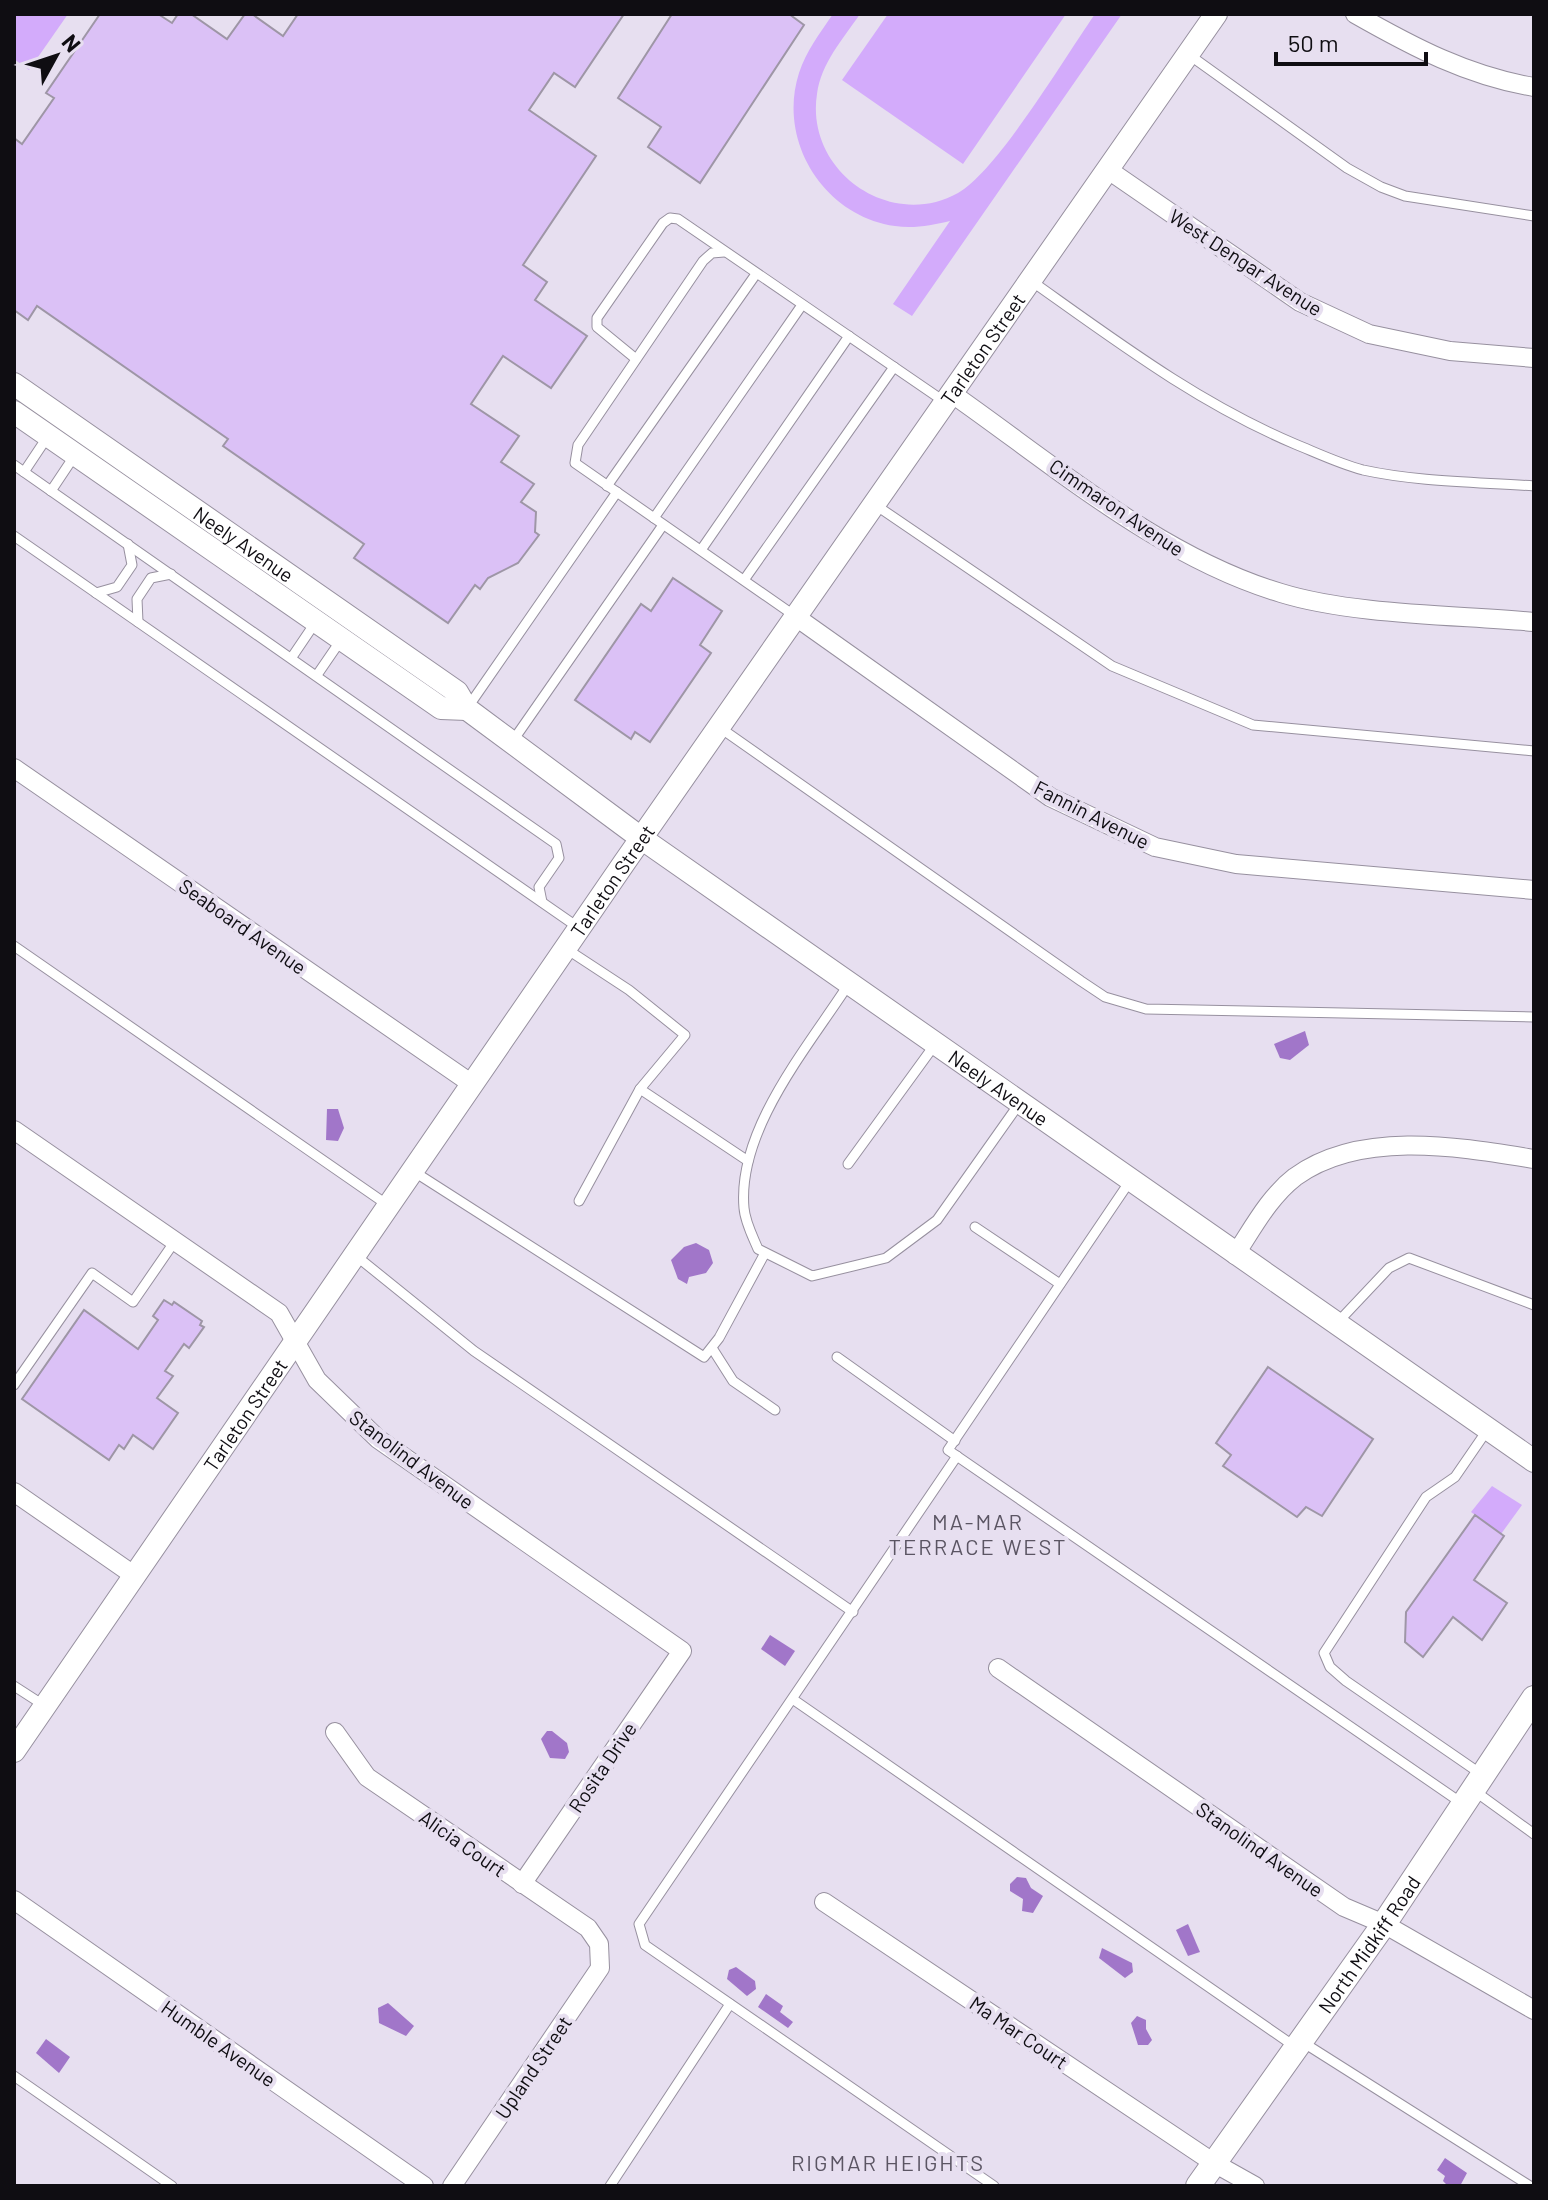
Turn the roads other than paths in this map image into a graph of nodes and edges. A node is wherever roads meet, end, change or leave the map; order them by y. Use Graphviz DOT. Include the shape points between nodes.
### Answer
graph roads {
  1 [pos="1216,14"];
  2 [pos="1355,14"];
  3 [pos="1188,54"];
  4 [pos="1534,87"];
  5 [pos="1107,169"];
  6 [pos="1534,216"];
  7 [pos="724,252"];
  8 [pos="756,274"];
  9 [pos="1030,280"];
  10 [pos="802,305"];
  11 [pos="849,336"];
  12 [pos="1534,358"];
  13 [pos="636,359"];
  14 [pos="894,367"];
  15 [pos="14,384"];
  16 [pos="948,398"];
  17 [pos="14,412"];
  18 [pos="48,436"];
  19 [pos="75,455"];
  20 [pos="14,465"];
  21 [pos="24,472"];
  22 [pos="607,486"];
  23 [pos="1534,486"];
  24 [pos="51,491"];
  25 [pos="617,492"];
  26 [pos="874,504"];
  27 [pos="654,518"];
  28 [pos="663,525"];
  29 [pos="14,536"];
  30 [pos="128,544"];
  31 [pos="701,550"];
  32 [pos="171,574"];
  33 [pos="744,580"];
  34 [pos="96,593"];
  35 [pos="796,617"];
  36 [pos="138,622"];
  37 [pos="1534,622"];
  38 [pos="315,623"];
  39 [pos="341,640"];
  40 [pos="292,657"];
  41 [pos="317,675"];
  42 [pos="467,709"];
  43 [pos="719,727"];
  44 [pos="512,742"];
  45 [pos="1534,751"];
  46 [pos="14,768"];
  47 [pos="641,838"];
  48 [pos="1534,890"];
  49 [pos="542,902"];
  50 [pos="579,928"];
  51 [pos="14,946"];
  52 [pos="565,948"];
  53 [pos="850,982"];
  54 [pos="1534,1017"];
  55 [pos="936,1043"];
  56 [pos="472,1084"];
  57 [pos="640,1089"];
  58 [pos="1020,1102"];
  59 [pos="14,1130"];
  60 [pos="1534,1159"];
  61 [pos="748,1161"];
  62 [pos="848,1164"];
  63 [pos="413,1171"];
  64 [pos="1130,1181"];
  65 [pos="579,1201"];
  66 [pos="389,1206"];
  67 [pos="975,1227"];
  68 [pos="175,1241"];
  69 [pos="765,1253"];
  70 [pos="355,1255"];
  71 [pos="1235,1255"];
  72 [pos="1060,1284"];
  73 [pos="1534,1305"];
  74 [pos="1336,1324"];
  75 [pos="297,1341"];
  76 [pos="712,1348"];
  77 [pos="837,1357"];
  78 [pos="14,1385"];
  79 [pos="775,1410"];
  80 [pos="1488,1429"];
  81 [pos="955,1441"];
  82 [pos="957,1456"];
  83 [pos="1534,1461"];
  84 [pos="14,1492"];
  85 [pos="135,1576"];
  86 [pos="853,1612"];
  87 [pos="682,1651"];
  88 [pos="998,1668"];
  89 [pos="14,1686"];
  90 [pos="1534,1698"];
  91 [pos="794,1700"];
  92 [pos="45,1706"];
  93 [pos="335,1732"];
  94 [pos="14,1751"];
  95 [pos="1473,1790"];
  96 [pos="1534,1834"];
  97 [pos="522,1884"];
  98 [pos="14,1900"];
  99 [pos="824,1902"];
  100 [pos="1384,1924"];
  101 [pos="599,1944"];
  102 [pos="730,2004"];
  103 [pos="1534,2010"];
  104 [pos="1299,2044"];
  105 [pos="14,2076"];
  106 [pos="1214,2163"];
  107 [pos="172,2186"];
  108 [pos="424,2186"];
  109 [pos="452,2186"];
  110 [pos="610,2186"];
  111 [pos="994,2186"];
  112 [pos="1198,2186"];
  113 [pos="1255,2186"];
  114 [pos="1530,2186"];
  1 -- 3 [label="street, Tarleton Street"];
  2 -- 4 [label="street" via="1428,55"];
  3 -- 5 [label="street, Tarleton Street"];
  3 -- 6 [label="lane" via="1381,187 1405,196"];
  5 -- 9 [label="street, Tarleton Street"];
  5 -- 12 [label="street, West Dengar Avenue" via="1300,302 1369,334 1450,351"];
  7 -- 8 [label="lane"];
  7 -- 13 [label="lane" via="703,261"];
  7 -- 13 [label="lane" via="678,219 663,223 597,318 603,335"];
  8 -- 10 [label="lane"];
  8 -- 22 [label="lane"];
  9 -- 16 [label="street, Tarleton Street"];
  9 -- 23 [label="lane" via="1205,401 1331,459 1363,470"];
  10 -- 11 [label="lane"];
  10 -- 27 [label="lane"];
  11 -- 14 [label="lane"];
  11 -- 31 [label="lane"];
  13 -- 22 [label="lane" via="578,445 575,463"];
  14 -- 16 [label="lane"];
  14 -- 33 [label="lane"];
  15 -- 42 [label="street, Neely Avenue" via="457,692"];
  16 -- 26 [label="street, Tarleton Street"];
  16 -- 37 [label="street, Cimmaron Avenue" via="1179,552 1282,594"];
  17 -- 18 [label="street, Neely Avenue"];
  18 -- 19 [label="street, Neely Avenue"];
  18 -- 21 [label="lane"];
  19 -- 24 [label="lane"];
  19 -- 38 [label="street, Neely Avenue"];
  20 -- 21 [label="lane"];
  21 -- 24 [label="lane"];
  22 -- 25 [label="lane"];
  24 -- 30 [label="lane"];
  25 -- 27 [label="lane"];
  25 -- 42 [label="lane"];
  26 -- 35 [label="street, Tarleton Street"];
  26 -- 45 [label="lane" via="1112,666 1253,725"];
  27 -- 28 [label="lane"];
  28 -- 31 [label="lane"];
  28 -- 44 [label="lane"];
  29 -- 34 [label="lane"];
  30 -- 32 [label="lane"];
  30 -- 34 [label="lane" via="132,565 117,587"];
  31 -- 33 [label="lane"];
  32 -- 36 [label="lane" via="151,578 137,599"];
  32 -- 40 [label="lane"];
  33 -- 35 [label="lane"];
  34 -- 36 [label="lane"];
  35 -- 43 [label="street, Tarleton Street"];
  35 -- 48 [label="street, Fannin Avenue" via="1050,797 1155,847 1236,864"];
  36 -- 49 [label="lane"];
  38 -- 39 [label="street, Neely Avenue"];
  38 -- 40 [label="lane"];
  39 -- 41 [label="lane"];
  39 -- 42 [label="street, Neely Avenue" via="441,708"];
  40 -- 41 [label="lane"];
  41 -- 49 [label="lane" via="556,844 559,858 539,887"];
  42 -- 44 [label="street, Neely Avenue"];
  43 -- 47 [label="street, Tarleton Street"];
  43 -- 54 [label="lane" via="1081,981 1127,1006"];
  44 -- 47 [label="street, Neely Avenue"];
  46 -- 56 [label="street, Seaboard Avenue"];
  47 -- 50 [label="street, Tarleton Street"];
  47 -- 53 [label="street, Neely Avenue"];
  49 -- 50 [label="lane"];
  50 -- 52 [label="street, Tarleton Street"];
  51 -- 66 [label="lane"];
  52 -- 56 [label="street, Tarleton Street"];
  52 -- 57 [label="lane" via="685,1035"];
  53 -- 55 [label="street, Neely Avenue"];
  53 -- 61 [label="lane" via="760,1123"];
  55 -- 58 [label="street, Neely Avenue"];
  55 -- 62 [label="lane"];
  56 -- 63 [label="street, Tarleton Street"];
  57 -- 61 [label="lane"];
  57 -- 65 [label="lane"];
  58 -- 64 [label="street, Neely Avenue"];
  58 -- 69 [label="lane" via="937,1220 886,1258 812,1276"];
  59 -- 68 [label="street, Stanolind Avenue"];
  60 -- 71 [label="street" via="1456,1146 1337,1156 1296,1177 1273,1197"];
  61 -- 69 [label="lane" via="744,1210 758,1249"];
  63 -- 66 [label="street, Tarleton Street"];
  63 -- 76 [label="lane" via="704,1357"];
  64 -- 71 [label="street, Neely Avenue"];
  64 -- 72 [label="lane"];
  66 -- 70 [label="street, Tarleton Street"];
  67 -- 72 [label="lane"];
  68 -- 75 [label="street, Stanolind Avenue" via="279,1313"];
  68 -- 78 [label="lane" via="133,1302 92,1273"];
  69 -- 76 [label="lane"];
  70 -- 75 [label="street, Tarleton Street"];
  70 -- 86 [label="lane" via="474,1351"];
  71 -- 74 [label="street, Neely Avenue"];
  72 -- 81 [label="lane"];
  73 -- 74 [label="lane" via="1409,1258 1389,1268"];
  74 -- 80 [label="street, Neely Avenue"];
  75 -- 85 [label="street, Tarleton Street"];
  75 -- 87 [label="street, Stanolind Avenue" via="317,1380 378,1439"];
  76 -- 79 [label="lane" via="733,1381"];
  77 -- 81 [label="lane"];
  80 -- 83 [label="street, Neely Avenue"];
  80 -- 95 [label="lane" via="1455,1477 1426,1497 1324,1653 1330,1667"];
  81 -- 82 [label="lane" via="948,1450"];
  82 -- 86 [label="lane"];
  82 -- 95 [label="lane"];
  84 -- 85 [label="street"];
  85 -- 92 [label="street, Tarleton Street"];
  86 -- 91 [label="lane"];
  87 -- 97 [label="street, Rosita Drive"];
  88 -- 100 [label="street, Stanolind Avenue" via="1344,1907"];
  89 -- 92 [label="lane"];
  90 -- 95 [label="main road, North Midkiff Road"];
  91 -- 102 [label="lane" via="639,1924 645,1945"];
  91 -- 104 [label="lane"];
  92 -- 94 [label="street, Tarleton Street"];
  93 -- 97 [label="street, Alicia Court" via="367,1777"];
  95 -- 96 [label="lane"];
  95 -- 100 [label="main road, North Midkiff Road"];
  97 -- 101 [label="street, Alicia Court" via="588,1928"];
  98 -- 108 [label="street, Humble Avenue"];
  99 -- 106 [label="street, Ma Mar Court"];
  100 -- 103 [label="street, Stanolind Avenue"];
  100 -- 104 [label="main road, North Midkiff Road"];
  101 -- 109 [label="street, Upland Street" via="600,1968"];
  102 -- 110 [label="lane"];
  102 -- 111 [label="lane"];
  104 -- 106 [label="main road, North Midkiff Road"];
  104 -- 114 [label="lane"];
  105 -- 107 [label="lane"];
  106 -- 112 [label="main road, North Midkiff Road"];
  106 -- 113 [label="street, Ma Mar Court"];
}
